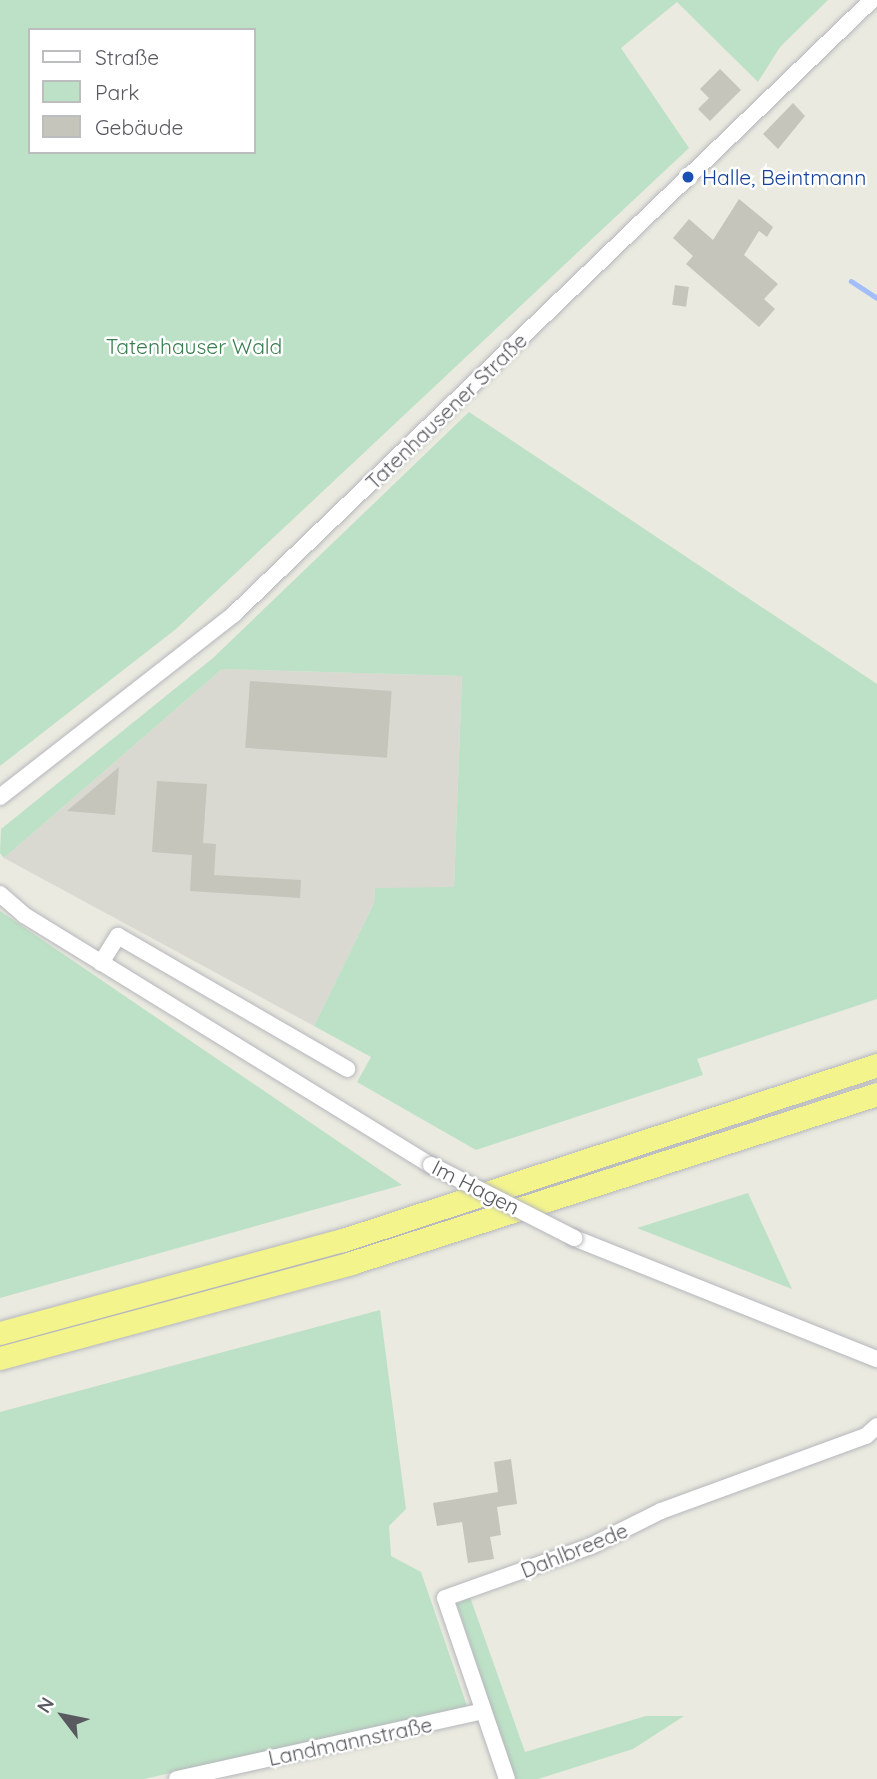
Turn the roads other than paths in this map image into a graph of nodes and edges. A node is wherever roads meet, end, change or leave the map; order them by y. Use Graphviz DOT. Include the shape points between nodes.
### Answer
graph roads {
  1 [pos="872,0"];
  2 [pos="0,797"];
  3 [pos="0,894"];
  4 [pos="101,963"];
  5 [pos="877,1065"];
  6 [pos="347,1069"];
  7 [pos="877,1094"];
  8 [pos="0,1334"];
  9 [pos="0,1359"];
  10 [pos="877,1359"];
  11 [pos="877,1426"];
  12 [pos="483,1711"];
  13 [pos="177,1779"];
  14 [pos="507,1779"];
  1 -- 2 [label="street, Tatenhausener Straße" via="234,614"];
  3 -- 4 [label="street, Im Hagen"];
  4 -- 6 [label="street" via="118,936"];
  4 -- 10 [label="street, Im Hagen, bridge" via="432,1165 575,1238"];
  5 -- 8 [label="highway" via="343,1240"];
  7 -- 9 [label="highway" via="351,1263"];
  11 -- 12 [label="street, Dahlbreede" via="866,1436 661,1511 591,1546 445,1598"];
  12 -- 13 [label="street, Landmannstraße"];
  12 -- 14 [label="street, Dahlbreede"];
}
